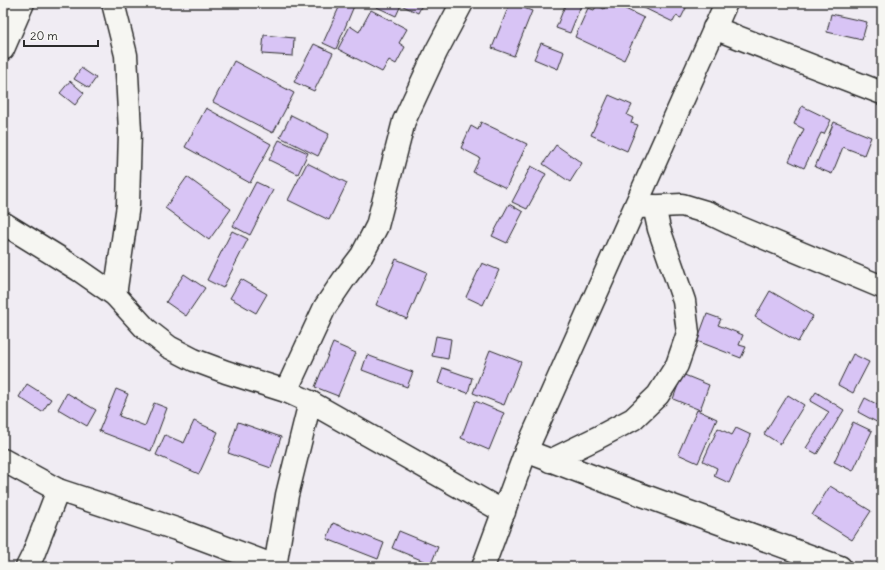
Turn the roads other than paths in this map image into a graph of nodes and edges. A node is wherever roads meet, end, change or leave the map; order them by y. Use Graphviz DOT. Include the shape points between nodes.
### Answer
graph roads {
  1 [pos="24,3"];
  2 [pos="112,3"];
  3 [pos="462,3"];
  4 [pos="726,3"];
  5 [pos="714,28"];
  6 [pos="3,49"];
  7 [pos="882,93"];
  8 [pos="645,206"];
  9 [pos="3,223"];
  10 [pos="882,287"];
  11 [pos="115,295"];
  12 [pos="286,391"];
  13 [pos="310,402"];
  14 [pos="526,451"];
  15 [pos="3,460"];
  16 [pos="550,461"];
  17 [pos="58,490"];
  18 [pos="504,512"];
  19 [pos="275,566"];
  20 [pos="834,566"];
  21 [pos="27,567"];
  22 [pos="483,567"];
  1 -- 6 [label="street"];
  2 -- 11 [label="street" via="126,54 130,131 128,205"];
  3 -- 12 [label="street" via="404,121 378,226 362,255 325,307"];
  4 -- 5 [label="street"];
  5 -- 7 [label="street"];
  5 -- 8 [label="street"];
  8 -- 10 [label="street" via="682,205 709,213"];
  8 -- 14 [label="street"];
  8 -- 16 [label="street" via="659,229 684,301 688,333 677,364 658,395 633,419"];
  9 -- 11 [label="street"];
  11 -- 12 [label="street" via="146,329 168,347 226,372"];
  12 -- 13 [label="street"];
  13 -- 18 [label="street"];
  13 -- 19 [label="street" via="287,495"];
  14 -- 16 [label="street"];
  14 -- 18 [label="street"];
  15 -- 17 [label="street"];
  16 -- 20 [label="street"];
  17 -- 19 [label="street" via="176,529"];
  17 -- 21 [label="street"];
  18 -- 22 [label="street"];
}
